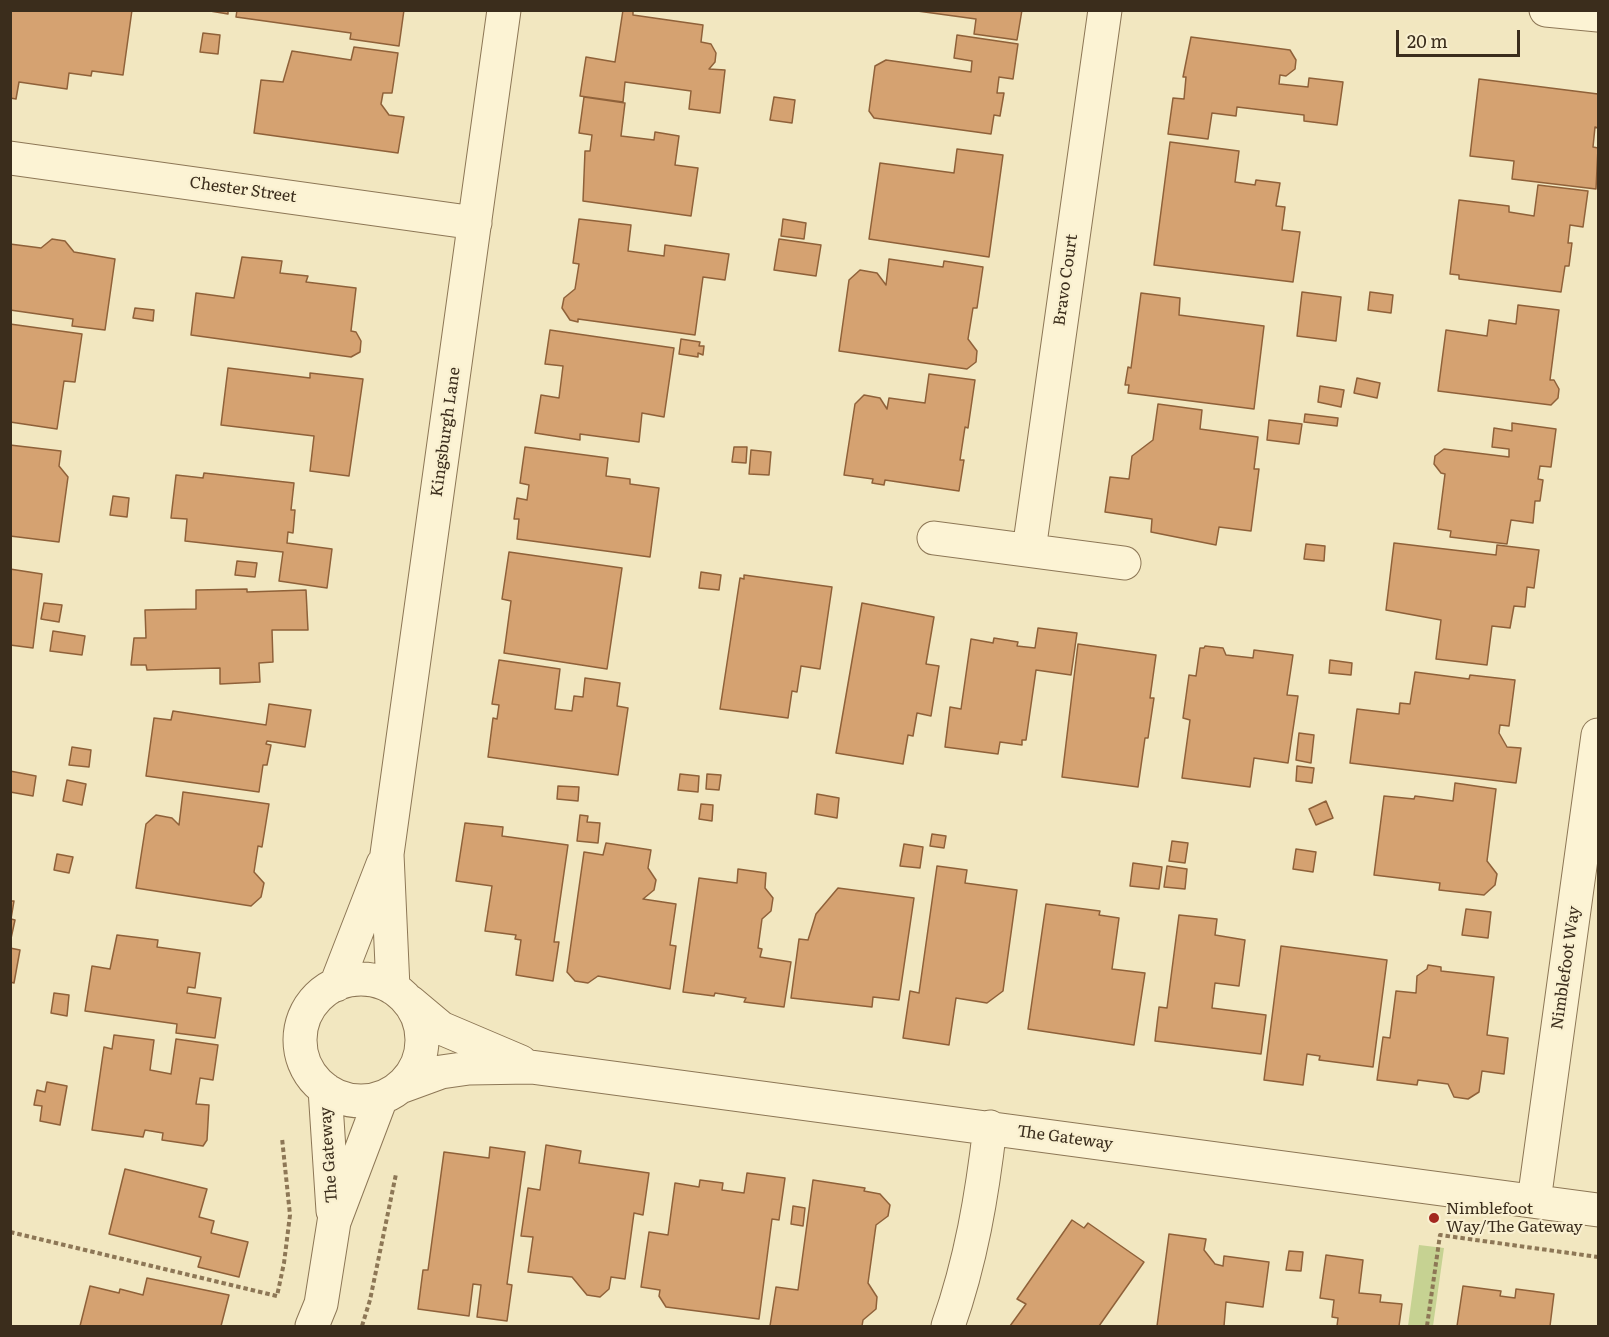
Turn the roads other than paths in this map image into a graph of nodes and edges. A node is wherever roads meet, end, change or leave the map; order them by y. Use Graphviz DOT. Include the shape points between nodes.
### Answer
graph roads {
  1 [pos="504,10"];
  2 [pos="1105,10"];
  3 [pos="1546,10"];
  4 [pos="1594,18"];
  5 [pos="10,158"];
  6 [pos="475,223"];
  7 [pos="934,538"];
  8 [pos="1029,550"];
  9 [pos="1124,563"];
  10 [pos="1599,735"];
  11 [pos="387,854"];
  12 [pos="336,985"];
  13 [pos="401,995"];
  14 [pos="531,1067"];
  15 [pos="325,1089"];
  16 [pos="390,1093"];
  17 [pos="990,1128"];
  18 [pos="1534,1201"];
  19 [pos="1599,1210"];
  20 [pos="334,1221"];
  21 [pos="312,1326"];
  22 [pos="948,1326"];
  1 -- 6 [label="street, Kingsburgh Lane"];
  2 -- 8 [label="street, Bravo Court"];
  3 -- 4 [label="street"];
  5 -- 6 [label="street, Chester Street"];
  6 -- 11 [label="street, Kingsburgh Lane"];
  7 -- 8 [label="street"];
  8 -- 9 [label="street"];
  10 -- 18 [label="street, Nimblefoot Way"];
  11 -- 12 [label="street, Kingsburgh Lane"];
  11 -- 13 [label="street, Kingsburgh Lane"];
  12 -- 13 [label="street" via="374,980"];
  12 -- 15 [label="street" via="318,997 306,1014 300,1034 310,1074"];
  13 -- 14 [label="street, The Gateway" via="441,1028"];
  13 -- 16 [label="street" via="419,1019 421,1047 412,1074"];
  14 -- 16 [label="street, The Gateway" via="441,1072"];
  14 -- 17 [label="street, The Gateway"];
  15 -- 16 [label="street" via="342,1098 361,1101"];
  15 -- 20 [label="street, The Gateway"];
  16 -- 20 [label="street, The Gateway"];
  17 -- 18 [label="street, The Gateway"];
  17 -- 22 [label="street" via="981,1206"];
  18 -- 19 [label="street, The Gateway"];
  20 -- 21 [label="street, The Gateway" via="321,1304"];
}
